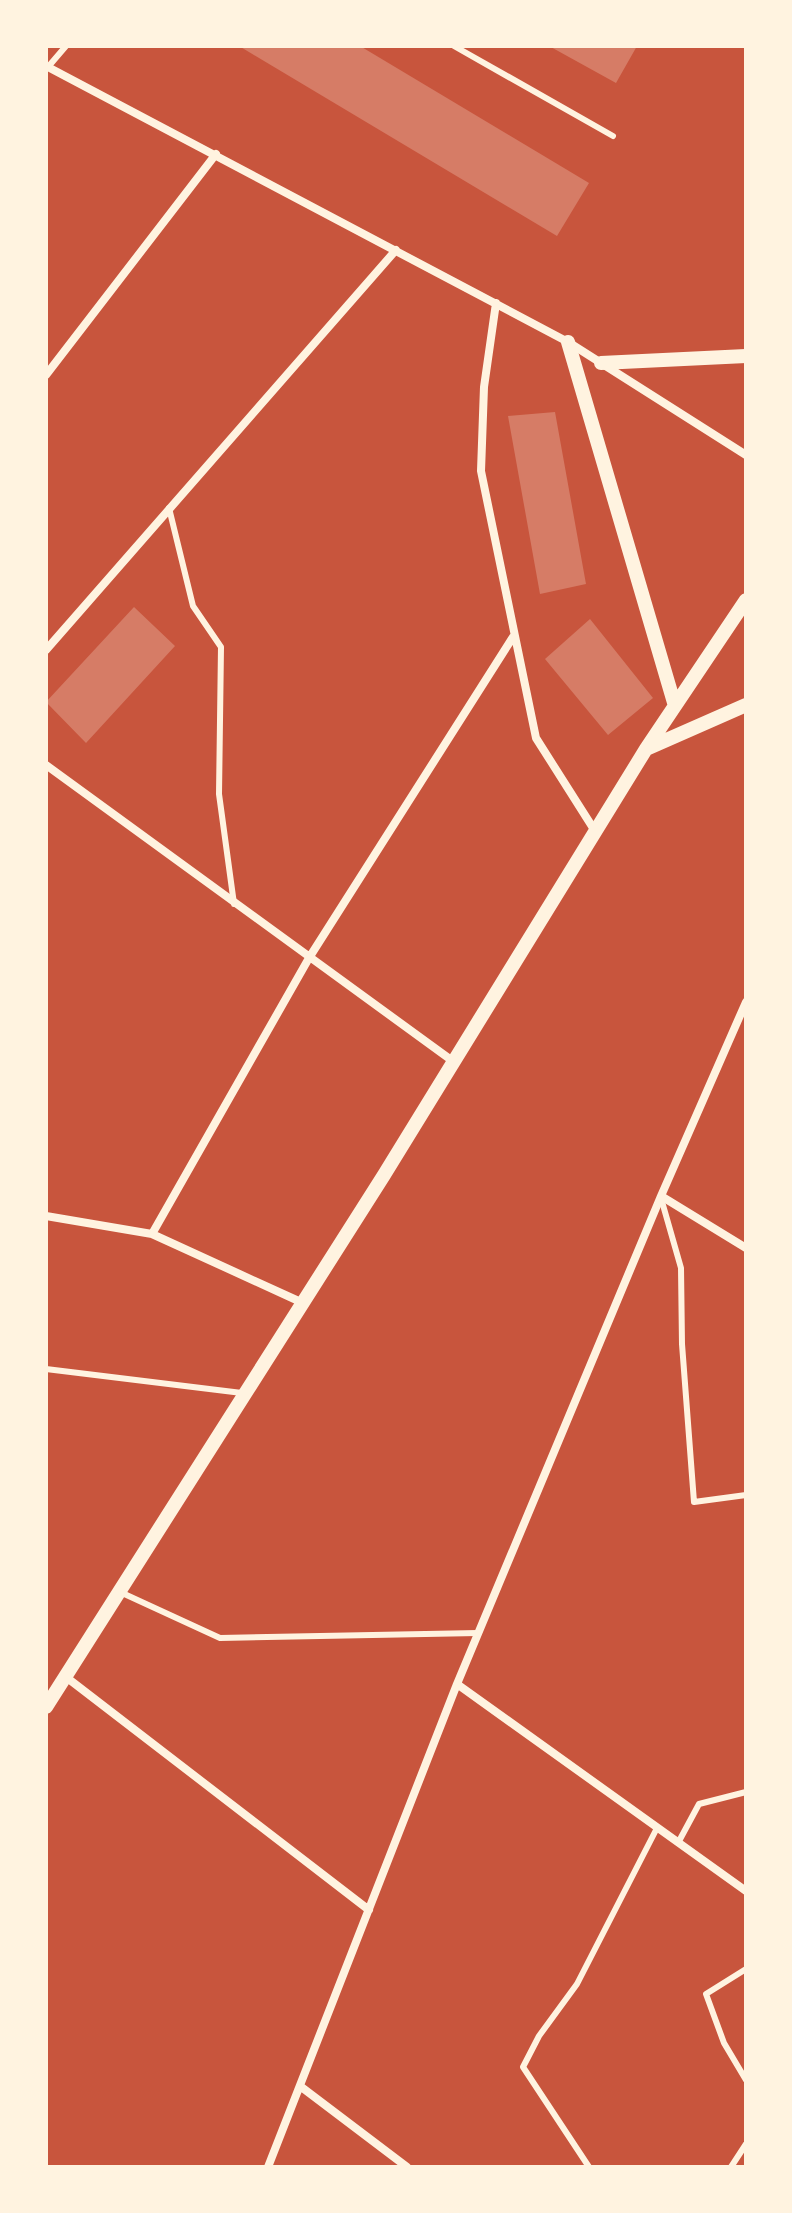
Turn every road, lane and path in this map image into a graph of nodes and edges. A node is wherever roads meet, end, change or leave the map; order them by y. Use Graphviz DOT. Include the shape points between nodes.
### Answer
graph roads {
  1 [pos="66,46"];
  2 [pos="454,46"];
  3 [pos="47,66"];
  4 [pos="613,136"];
  5 [pos="216,154"];
  6 [pos="396,250"];
  7 [pos="496,303"];
  8 [pos="568,342"];
  9 [pos="746,356"];
  10 [pos="601,363"];
  11 [pos="46,375"];
  12 [pos="746,455"];
  13 [pos="169,508"];
  14 [pos="746,600"];
  15 [pos="513,637"];
  16 [pos="46,650"];
  17 [pos="746,705"];
  18 [pos="675,706"];
  19 [pos="646,749"];
  20 [pos="46,765"];
  21 [pos="595,831"];
  22 [pos="234,905"];
  23 [pos="309,958"];
  24 [pos="746,1002"];
  25 [pos="454,1062"];
  26 [pos="661,1196"];
  27 [pos="46,1216"];
  28 [pos="152,1234"];
  29 [pos="746,1248"];
  30 [pos="303,1303"];
  31 [pos="46,1369"];
  32 [pos="246,1393"];
  33 [pos="746,1495"];
  34 [pos="120,1591"];
  35 [pos="478,1633"];
  36 [pos="66,1677"];
  37 [pos="457,1684"];
  38 [pos="47,1701"];
  39 [pos="746,1792"];
  40 [pos="657,1828"];
  41 [pos="678,1843"];
  42 [pos="746,1891"];
  43 [pos="369,1910"];
  44 [pos="746,1969"];
  45 [pos="746,2080"];
  46 [pos="300,2086"];
  47 [pos="744,2147"];
  48 [pos="268,2167"];
  49 [pos="407,2167"];
  50 [pos="589,2167"];
  51 [pos="731,2167"];
  1 -- 3 [label="lane"];
  2 -- 4 [label="lane"];
  3 -- 5 [label="street"];
  5 -- 6 [label="street"];
  5 -- 11 [label="street"];
  6 -- 7 [label="street"];
  6 -- 13 [label="street"];
  7 -- 8 [label="street"];
  7 -- 15 [label="street" via="484,387 481,471"];
  8 -- 10 [label="street"];
  8 -- 18 [label="street"];
  9 -- 10 [label="street"];
  10 -- 12 [label="street"];
  13 -- 16 [label="street"];
  13 -- 22 [label="lane" via="193,606 221,647 219,794"];
  14 -- 18 [label="street"];
  15 -- 21 [label="street" via="536,738"];
  15 -- 23 [label="street"];
  17 -- 19 [label="street"];
  18 -- 19 [label="street"];
  19 -- 21 [label="street"];
  20 -- 22 [label="street"];
  21 -- 25 [label="street"];
  22 -- 23 [label="street"];
  23 -- 25 [label="street"];
  23 -- 28 [label="street"];
  24 -- 26 [label="street"];
  25 -- 30 [label="street"];
  26 -- 29 [label="street"];
  26 -- 33 [label="lane" via="681,1268 694,1502"];
  26 -- 35 [label="street"];
  27 -- 28 [label="street"];
  28 -- 30 [label="street"];
  30 -- 32 [label="street"];
  31 -- 32 [label="lane"];
  32 -- 34 [label="street"];
  34 -- 35 [label="lane" via="220,1638"];
  34 -- 36 [label="street"];
  35 -- 37 [label="street"];
  36 -- 38 [label="street"];
  36 -- 43 [label="street"];
  37 -- 40 [label="street"];
  37 -- 43 [label="street"];
  39 -- 41 [label="lane" via="699,1804"];
  40 -- 41 [label="street"];
  40 -- 50 [label="lane" via="577,1984 523,2067"];
  41 -- 42 [label="street"];
  43 -- 46 [label="street"];
  44 -- 45 [label="lane" via="706,1994 724,2043"];
  46 -- 48 [label="street"];
  46 -- 49 [label="street"];
  47 -- 51 [label="lane"];
}
